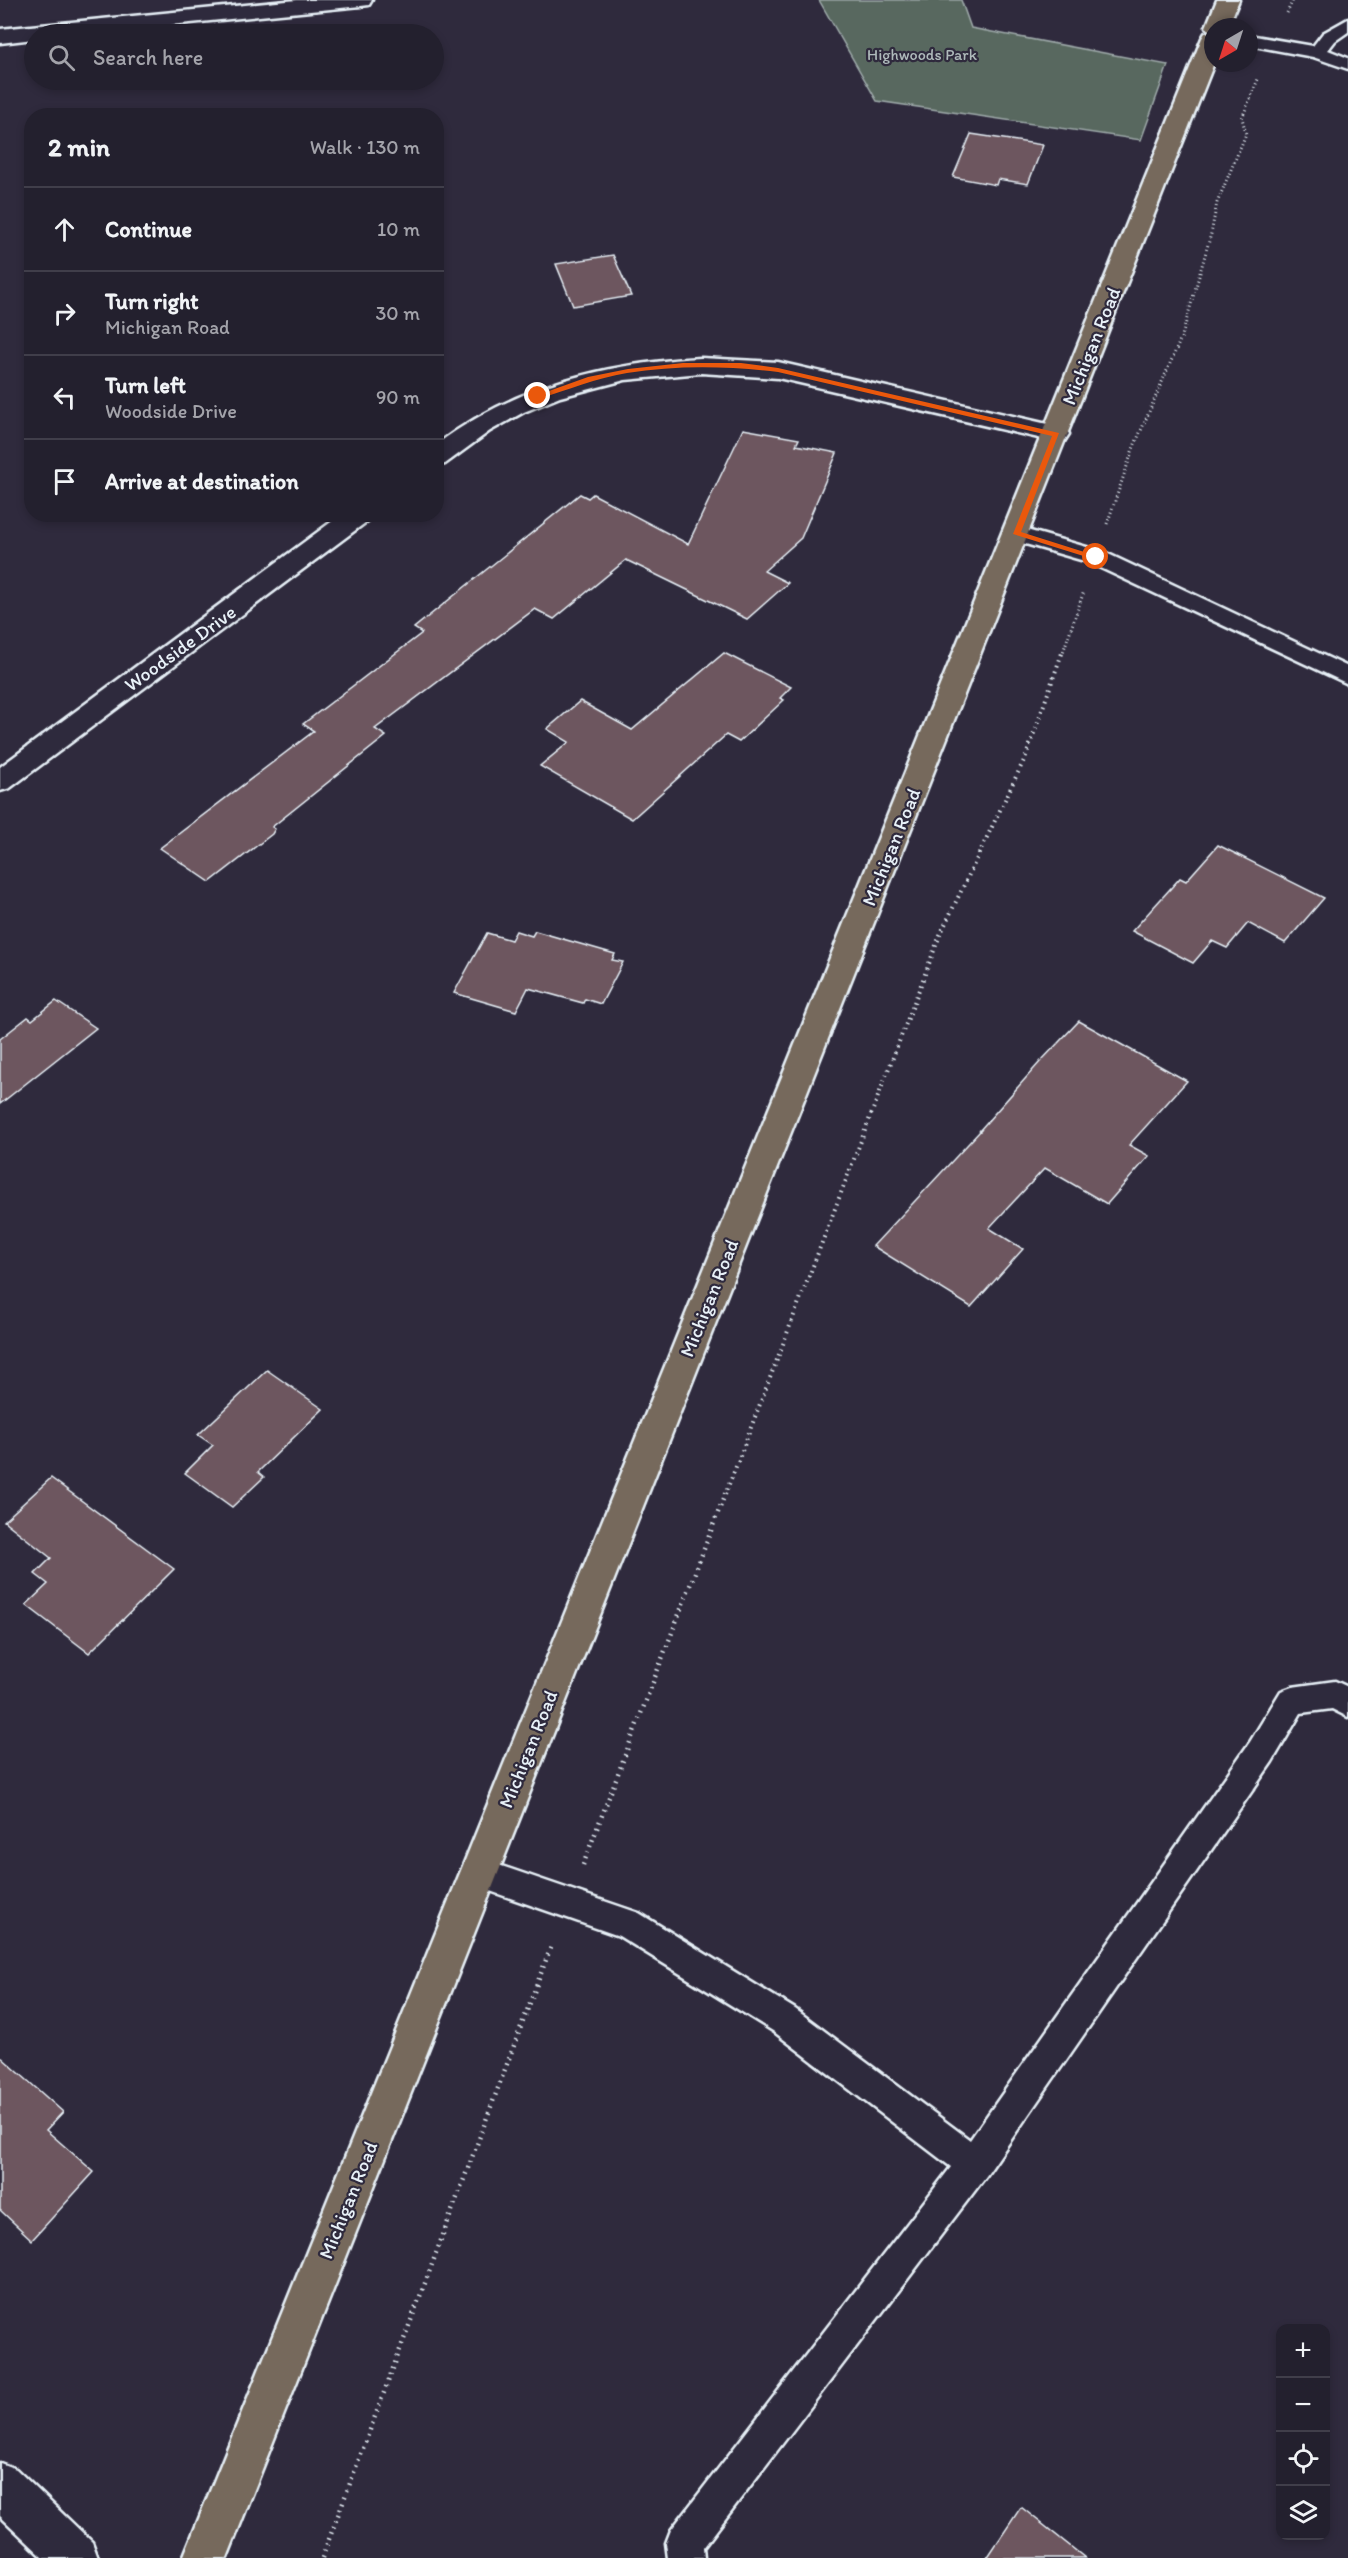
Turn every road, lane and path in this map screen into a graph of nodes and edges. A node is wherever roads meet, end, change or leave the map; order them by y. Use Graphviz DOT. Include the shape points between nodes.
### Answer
graph roads {
  1 [pos="361,0"];
  2 [pos="1228,0"];
  3 [pos="1293,0"];
  4 [pos="1221,18"];
  5 [pos="120,24"];
  6 [pos="1348,24"];
  7 [pos="24,34"];
  8 [pos="0,36"];
  9 [pos="1258,42"];
  10 [pos="1273,44"];
  11 [pos="1317,52"];
  12 [pos="1204,61"];
  13 [pos="1348,64"];
  14 [pos="1056,434"];
  15 [pos="444,452"];
  16 [pos="349,522"];
  17 [pos="1016,534"];
  18 [pos="1096,557"];
  19 [pos="1348,675"];
  20 [pos="0,781"];
  21 [pos="1348,1703"];
  22 [pos="478,1873"];
  23 [pos="568,1904"];
  24 [pos="974,2164"];
  25 [pos="0,2485"];
  26 [pos="76,2558"];
  27 [pos="205,2558"];
  28 [pos="322,2558"];
  29 [pos="686,2558"];
  1 -- 5 [label="street"];
  2 -- 4 [label="main road"];
  3 -- 10 [label="path"];
  6 -- 11 [label="lane" via="1329,37"];
  7 -- 8 [label="street"];
  9 -- 10 [label="lane"];
  10 -- 11 [label="lane"];
  10 -- 18 [label="path" via="1242,118 1246,134 1217,203 1182,336 1133,448"];
  11 -- 13 [label="lane"];
  12 -- 14 [label="main road, Michigan Road"];
  14 -- 15 [label="street" via="778,370 683,366 628,371 555,390 507,410"];
  14 -- 17 [label="main road, Michigan Road"];
  16 -- 20 [label="street, Woodside Drive"];
  17 -- 18 [label="lane"];
  17 -- 22 [label="main road, Michigan Road"];
  18 -- 19 [label="lane"];
  18 -- 23 [label="path" via="1026,756 940,935"];
  21 -- 24 [label="lane" via="1335,1695 1292,1701 1255,1762"];
  22 -- 23 [label="lane"];
  22 -- 27 [label="main road, Michigan Road"];
  23 -- 24 [label="lane" via="628,1924 784,2020"];
  23 -- 28 [label="path"];
  24 -- 29 [label="lane" via="684,2543"];
  25 -- 26 [label="street"];
}
